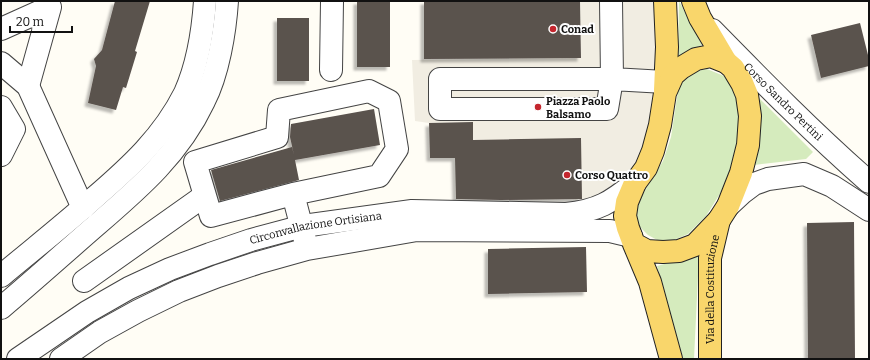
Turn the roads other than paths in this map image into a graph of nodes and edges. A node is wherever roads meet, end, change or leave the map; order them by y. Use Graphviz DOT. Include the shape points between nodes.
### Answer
graph roads {
  1 [pos="205,1"];
  2 [pos="227,1"];
  3 [pos="332,1"];
  4 [pos="611,1"];
  5 [pos="665,1"];
  6 [pos="697,9"];
  7 [pos="1,29"];
  8 [pos="1,63"];
  9 [pos="730,65"];
  10 [pos="331,70"];
  11 [pos="612,79"];
  12 [pos="763,83"];
  13 [pos="28,86"];
  14 [pos="665,87"];
  15 [pos="1,107"];
  16 [pos="154,139"];
  17 [pos="834,151"];
  18 [pos="171,153"];
  19 [pos="1,155"];
  20 [pos="804,174"];
  21 [pos="869,182"];
  22 [pos="635,183"];
  23 [pos="293,194"];
  24 [pos="204,196"];
  25 [pos="83,208"];
  26 [pos="869,210"];
  27 [pos="723,213"];
  28 [pos="302,226"];
  29 [pos="633,240"];
  30 [pos="307,249"];
  31 [pos="1,276"];
  32 [pos="84,281"];
  33 [pos="1,308"];
  34 [pos="12,359"];
  35 [pos="61,359"];
  36 [pos="671,359"];
  37 [pos="710,359"];
  1 -- 16 [label="street" via="204,19 193,69 185,91"];
  2 -- 18 [label="street" via="215,69 205,100 196,118"];
  3 -- 10 [label="street"];
  4 -- 11 [label="street"];
  5 -- 14 [label="main road"];
  6 -- 9 [label="main road"];
  6 -- 12 [label="street, Corso Sandro Pertini"];
  7 -- 13 [label="street" via="50,8"];
  8 -- 13 [label="street"];
  9 -- 12 [label="street"];
  9 -- 14 [label="main road" via="711,56 696,59 673,75"];
  9 -- 27 [label="main road" via="742,83 750,116 748,145 741,173"];
  11 -- 11 [label="street" via="607,109 440,109 440,79"];
  11 -- 14 [label="street"];
  12 -- 17 [label="street, Corso Sandro Pertini"];
  13 -- 25 [label="street"];
  14 -- 22 [label="main road" via="660,125 653,151 646,168"];
  15 -- 19 [label="street" via="14,129"];
  16 -- 18 [label="street"];
  16 -- 25 [label="street" via="132,165"];
  17 -- 20 [label="street" via="827,159"];
  17 -- 21 [label="street, Corso Sandro Pertini"];
  18 -- 33 [label="street" via="147,180"];
  20 -- 26 [label="street" via="832,186"];
  20 -- 27 [label="street" via="768,179 754,184"];
  22 -- 28 [label="street, Circonvallazione Ortisiana" via="615,199 598,208 566,214 412,211"];
  22 -- 29 [label="main road" via="627,202 625,216"];
  23 -- 24 [label="street" via="211,216"];
  23 -- 24 [label="street" via="379,176 397,149 389,101 369,91 279,110 277,137 195,162"];
  23 -- 28 [label="street"];
  24 -- 32 [label="street"];
  25 -- 31 [label="street"];
  27 -- 29 [label="main road" via="695,245 679,251 647,251"];
  27 -- 37 [label="main road, Via della Costituzione" via="710,258"];
  28 -- 30 [label="street"];
  28 -- 34 [label="street, Circonvallazione Ortisiana" via="224,249 129,288"];
  29 -- 30 [label="street, Circonvallazione Ortisiana" via="610,231 417,230"];
  29 -- 36 [label="main road" via="650,282"];
  30 -- 35 [label="street, Circonvallazione Ortisiana" via="257,263 179,291 100,332"];
}
